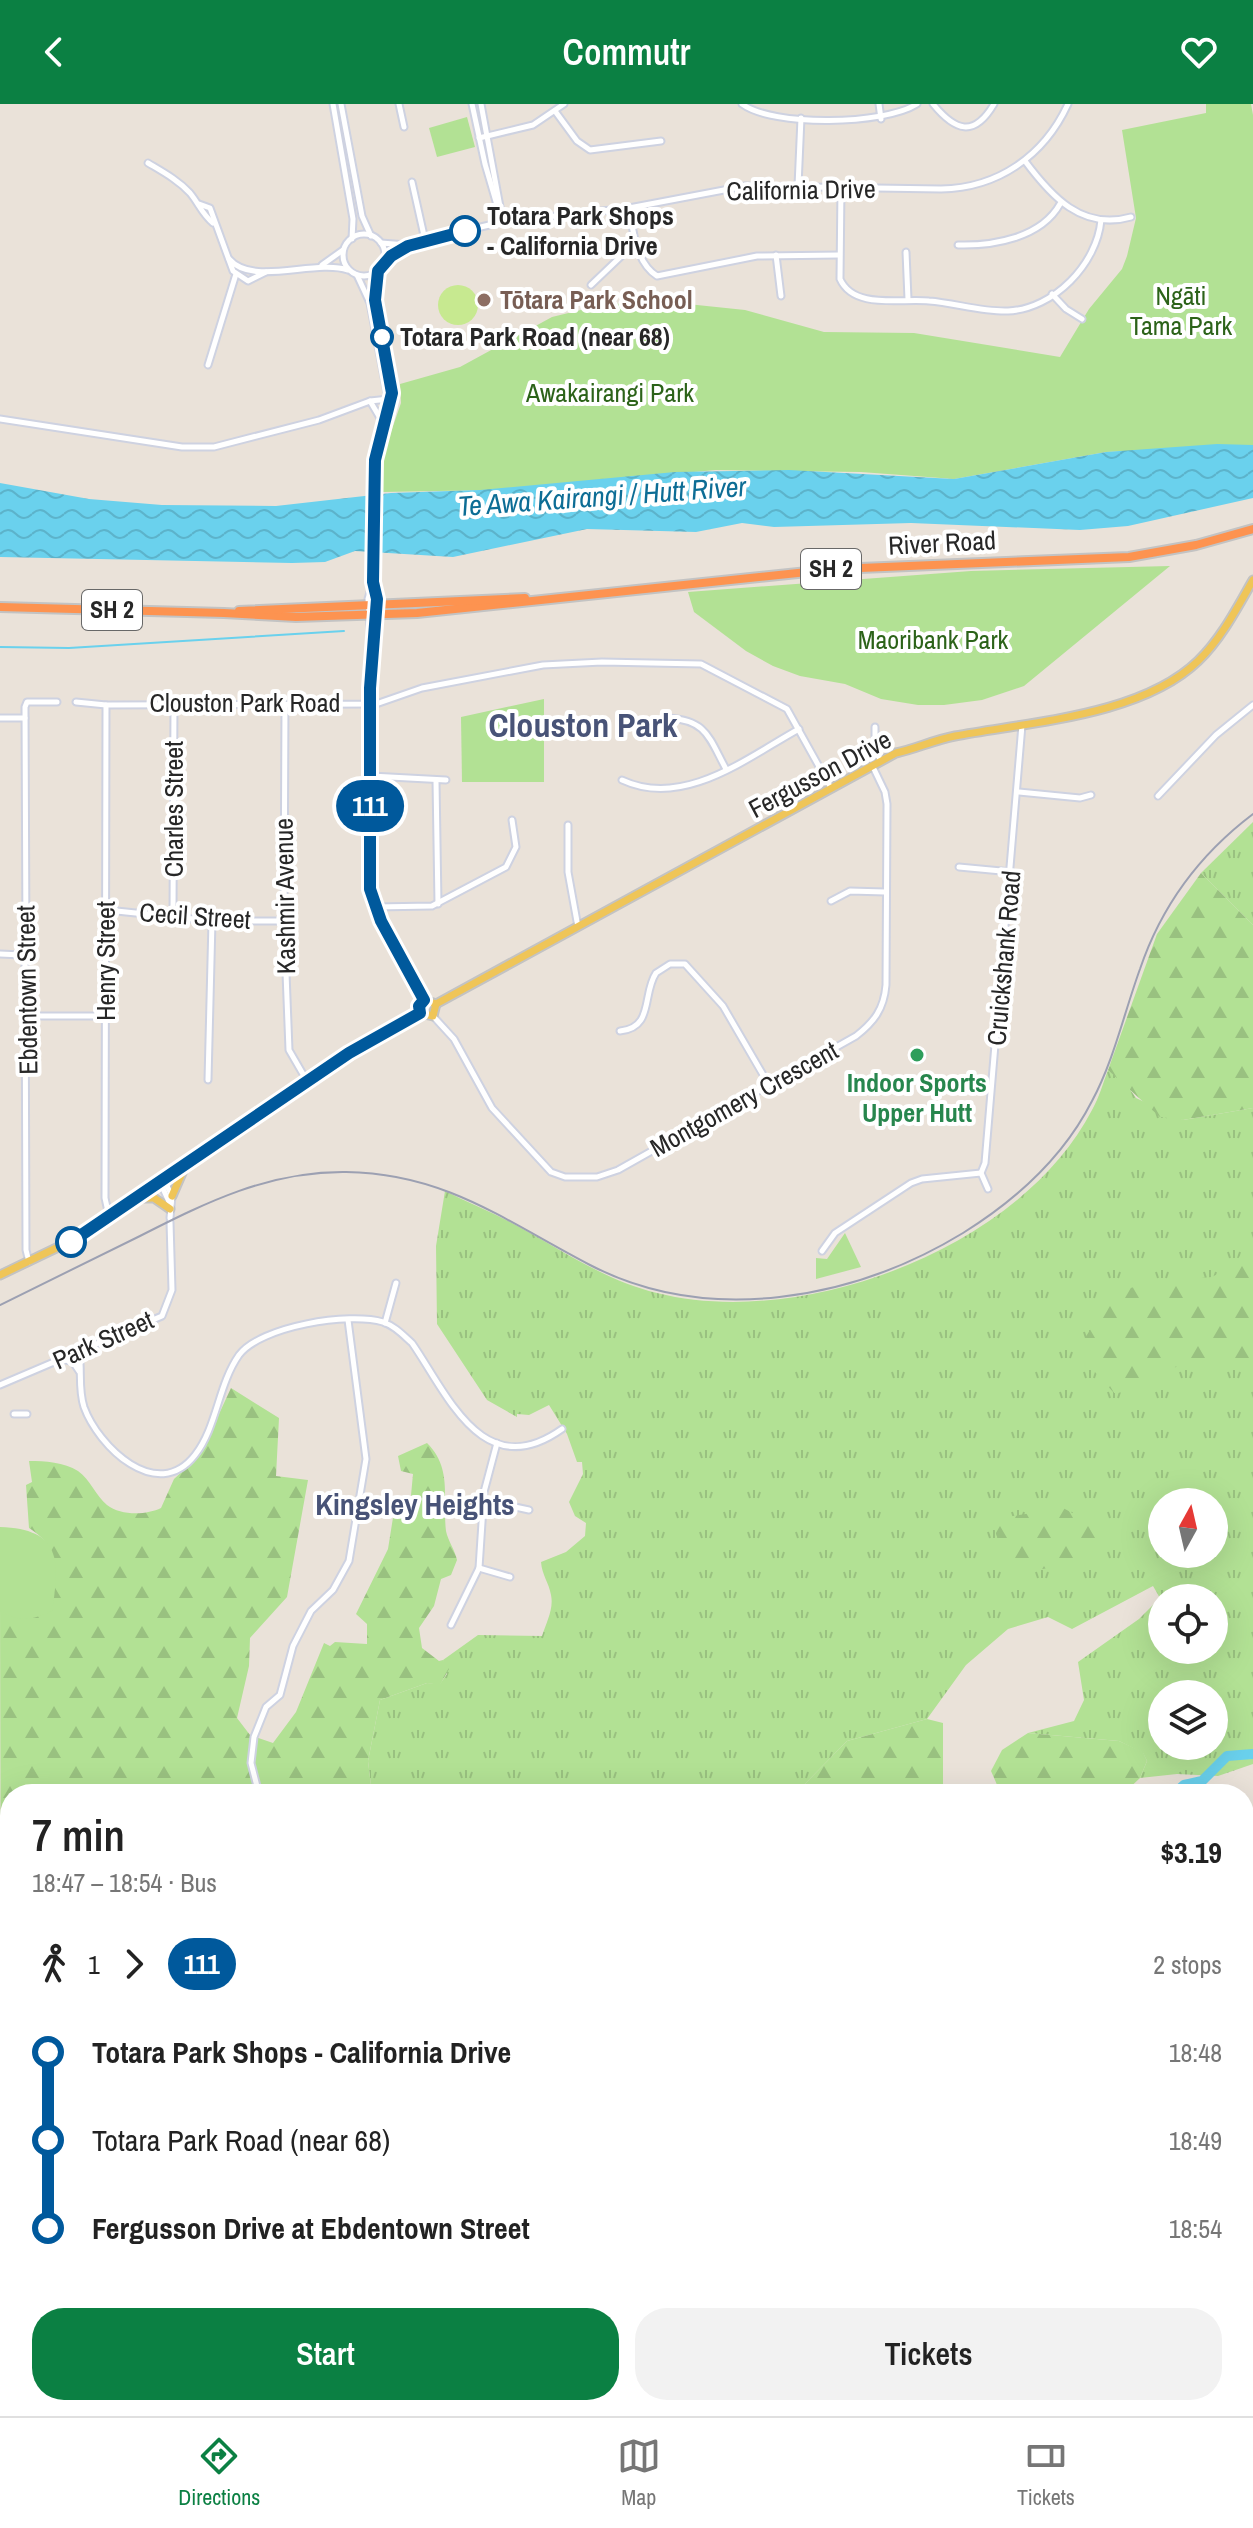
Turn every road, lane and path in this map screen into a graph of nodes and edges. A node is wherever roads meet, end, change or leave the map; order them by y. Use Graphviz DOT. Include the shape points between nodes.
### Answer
graph roads {
  1 [pos="333,104"];
  2 [pos="341,104"];
  3 [pos="399,104"];
  4 [pos="472,104"];
  5 [pos="481,104"];
  6 [pos="564,104"];
  7 [pos="742,104"];
  8 [pos="879,104"];
  9 [pos="917,104"];
  10 [pos="933,104"];
  11 [pos="994,104"];
  12 [pos="1068,104"];
  13 [pos="555,111"];
  14 [pos="801,118"];
  15 [pos="881,119"];
  16 [pos="404,127"];
  17 [pos="489,136"];
  18 [pos="479,138"];
  19 [pos="661,141"];
  20 [pos="1025,161"];
  21 [pos="148,163"];
  22 [pos="412,182"];
  23 [pos="798,186"];
  24 [pos="841,187"];
  25 [pos="1060,204"];
  26 [pos="629,208"];
  27 [pos="501,213"];
  28 [pos="1131,217"];
  29 [pos="1101,220"];
  30 [pos="502,222"];
  31 [pos="371,236"];
  32 [pos="352,239"];
  33 [pos="425,240"];
  34 [pos="381,243"];
  35 [pos="635,243"];
  36 [pos="958,245"];
  37 [pos="408,246"];
  38 [pos="345,247"];
  39 [pos="906,252"];
  40 [pos="776,255"];
  41 [pos="839,255"];
  42 [pos="229,259"];
  43 [pos="384,262"];
  44 [pos="317,267"];
  45 [pos="350,271"];
  46 [pos="378,271"];
  47 [pos="267,272"];
  48 [pos="236,274"];
  49 [pos="357,275"];
  50 [pos="591,285"];
  51 [pos="1052,294"];
  52 [pos="781,296"];
  53 [pos="908,299"];
  54 [pos="1082,319"];
  55 [pos="208,365"];
  56 [pos="389,399"];
  57 [pos="370,401"];
  58 [pos="0,419"];
  59 [pos="383,424"];
  60 [pos="1253,529"];
  61 [pos="1253,580"];
  62 [pos="0,607"];
  63 [pos="372,610"];
  64 [pos="57,702"];
  65 [pos="76,702"];
  66 [pos="174,703"];
  67 [pos="285,704"];
  68 [pos="371,704"];
  69 [pos="106,705"];
  70 [pos="1253,705"];
  71 [pos="0,718"];
  72 [pos="25,718"];
  73 [pos="668,718"];
  74 [pos="1022,725"];
  75 [pos="875,727"];
  76 [pos="799,729"];
  77 [pos="881,761"];
  78 [pos="873,767"];
  79 [pos="726,769"];
  80 [pos="371,776"];
  81 [pos="446,780"];
  82 [pos="622,780"];
  83 [pos="436,781"];
  84 [pos="831,788"];
  85 [pos="1019,792"];
  86 [pos="1091,795"];
  87 [pos="1158,796"];
  88 [pos="512,820"];
  89 [pos="568,825"];
  90 [pos="959,867"];
  91 [pos="1012,872"];
  92 [pos="885,892"];
  93 [pos="831,901"];
  94 [pos="438,904"];
  95 [pos="375,907"];
  96 [pos="107,910"];
  97 [pos="173,915"];
  98 [pos="212,921"];
  99 [pos="284,921"];
  100 [pos="578,927"];
  101 [pos="0,954"];
  102 [pos="22,955"];
  103 [pos="424,1000"];
  104 [pos="436,1004"];
  105 [pos="420,1013"];
  106 [pos="27,1016"];
  107 [pos="106,1016"];
  108 [pos="433,1016"];
  109 [pos="620,1031"];
  110 [pos="208,1080"];
  111 [pos="307,1081"];
  112 [pos="769,1085"];
  113 [pos="186,1164"];
  114 [pos="981,1173"];
  115 [pos="162,1181"];
  116 [pos="988,1189"];
  117 [pos="172,1196"];
  118 [pos="137,1198"];
  119 [pos="170,1207"];
  120 [pos="109,1216"];
  121 [pos="822,1251"];
  122 [pos="29,1262"];
  123 [pos="0,1275"];
  124 [pos="396,1283"];
  125 [pos="348,1320"];
  126 [pos="385,1323"];
  127 [pos="79,1352"];
  128 [pos="62,1359"];
  129 [pos="80,1372"];
  130 [pos="0,1385"];
  131 [pos="14,1414"];
  132 [pos="27,1414"];
  133 [pos="562,1429"];
  134 [pos="497,1443"];
  135 [pos="483,1500"];
  136 [pos="529,1510"];
  137 [pos="479,1568"];
  138 [pos="510,1577"];
  139 [pos="451,1625"];
  140 [pos="256,1784"];
  1 -- 32 [label="street"];
  2 -- 31 [label="street" via="362,216"];
  3 -- 16 [label="street"];
  4 -- 18 [label="street"];
  5 -- 17 [label="street"];
  6 -- 13 [label="street"];
  7 -- 14 [label="street" via="766,116"];
  8 -- 15 [label="street"];
  9 -- 15 [label="street"];
  10 -- 11 [label="street" via="953,125 970,127 980,123"];
  12 -- 20 [label="street, California Drive" via="1054,130"];
  13 -- 17 [label="street" via="533,125"];
  13 -- 19 [label="street" via="590,150"];
  14 -- 15 [label="street"];
  14 -- 23 [label="street"];
  17 -- 18 [label="street"];
  17 -- 27 [label="street"];
  18 -- 27 [label="street"];
  20 -- 24 [label="street, California Drive" via="988,181 956,189"];
  20 -- 25 [label="street"];
  21 -- 42 [label="street" via="210,208"];
  22 -- 33 [label="street"];
  23 -- 24 [label="street, California Drive"];
  23 -- 26 [label="street, California Drive" via="745,186"];
  24 -- 41 [label="street"];
  25 -- 29 [label="street"];
  25 -- 36 [label="street" via="1050,218 1017,236"];
  26 -- 30 [label="street, California Drive"];
  26 -- 35 [label="street"];
  27 -- 30 [label="street"];
  28 -- 29 [label="street"];
  29 -- 51 [label="street" via="1091,258"];
  30 -- 33 [label="street, California Drive"];
  31 -- 32 [label="street"];
  31 -- 34 [label="street"];
  32 -- 38 [label="street"];
  33 -- 37 [label="street, California Drive"];
  34 -- 37 [label="street, California Drive"];
  34 -- 43 [label="street"];
  35 -- 40 [label="street" via="649,271 662,277"];
  35 -- 50 [label="street"];
  37 -- 43 [label="street, California Drive"];
  38 -- 44 [label="street"];
  38 -- 45 [label="street"];
  39 -- 53 [label="street"];
  40 -- 41 [label="street"];
  40 -- 52 [label="street"];
  41 -- 53 [label="street" via="840,279 853,295"];
  42 -- 47 [label="street"];
  42 -- 48 [label="street"];
  43 -- 46 [label="street"];
  44 -- 45 [label="street"];
  44 -- 47 [label="street"];
  45 -- 49 [label="street"];
  46 -- 49 [label="street"];
  46 -- 56 [label="street" via="375,300 392,388"];
  47 -- 48 [label="street" via="248,281"];
  48 -- 55 [label="street"];
  49 -- 56 [label="street" via="370,303"];
  51 -- 53 [label="street" via="1011,311"];
  51 -- 54 [label="street"];
  56 -- 57 [label="street"];
  56 -- 59 [label="street"];
  57 -- 58 [label="street" via="214,447 182,447"];
  57 -- 59 [label="street"];
  59 -- 63 [label="street" via="375,460"];
  60 -- 63 [label="highway, River Road / SH 2" via="1129,557 852,567"];
  61 -- 74 [label="main road, Fergusson Drive" via="1211,647 1177,677 1111,706"];
  62 -- 63 [label="highway, River Road / SH 2" via="254,617"];
  63 -- 68 [label="street"];
  64 -- 72 [label="street" via="27,702"];
  65 -- 69 [label="street, Clouston Park Road"];
  66 -- 67 [label="street, Clouston Park Road"];
  66 -- 69 [label="street, Clouston Park Road"];
  66 -- 97 [label="street, Charles Street"];
  67 -- 68 [label="street, Clouston Park Road"];
  67 -- 99 [label="street, Kashmir Avenue"];
  68 -- 76 [label="street, Clouston Park Road" via="422,688 551,664 695,664 777,703"];
  68 -- 80 [label="street"];
  69 -- 96 [label="street, Henry Street"];
  70 -- 87 [label="street"];
  71 -- 72 [label="street"];
  72 -- 102 [label="street, Ebdentown Street"];
  73 -- 79 [label="street" via="700,726"];
  74 -- 77 [label="main road, Fergusson Drive" via="936,740"];
  74 -- 85 [label="street, Cruickshank Road"];
  75 -- 77 [label="street"];
  76 -- 79 [label="street"];
  76 -- 84 [label="street, Clouston Park Road"];
  77 -- 78 [label="main road, Fergusson Drive"];
  78 -- 84 [label="main road, Fergusson Drive"];
  78 -- 92 [label="street, Montgomery Crescent" via="887,804"];
  79 -- 82 [label="street" via="687,787"];
  80 -- 83 [label="street" via="427,776"];
  80 -- 95 [label="street" via="370,889"];
  81 -- 83 [label="street"];
  83 -- 94 [label="street"];
  84 -- 100 [label="main road, Fergusson Drive"];
  85 -- 86 [label="street"];
  85 -- 91 [label="street, Cruickshank Road"];
  88 -- 94 [label="street" via="516,847 511,862"];
  89 -- 100 [label="street" via="567,863"];
  90 -- 91 [label="street"];
  91 -- 114 [label="street, Cruickshank Road"];
  92 -- 93 [label="street" via="850,891"];
  92 -- 112 [label="street, Montgomery Crescent" via="882,1008 856,1036"];
  94 -- 95 [label="street"];
  95 -- 103 [label="street"];
  96 -- 97 [label="street, Cecil Street"];
  96 -- 107 [label="street, Henry Street"];
  97 -- 98 [label="street, Cecil Street"];
  98 -- 99 [label="street, Cecil Street"];
  98 -- 110 [label="street"];
  99 -- 111 [label="street, Kashmir Avenue" via="289,1050"];
  100 -- 104 [label="main road, Fergusson Drive"];
  101 -- 102 [label="street"];
  102 -- 106 [label="street, Ebdentown Street"];
  103 -- 104 [label="main road"];
  103 -- 105 [label="main road"];
  104 -- 108 [label="main road"];
  105 -- 108 [label="main road"];
  105 -- 111 [label="main road"];
  106 -- 107 [label="street"];
  106 -- 122 [label="street, Ebdentown Street"];
  107 -- 120 [label="street, Henry Street"];
  108 -- 112 [label="street, Montgomery Crescent" via="454,1039 492,1108 558,1176 612,1173"];
  109 -- 112 [label="street" via="643,1017 656,973 670,964 685,964 723,1006"];
  111 -- 113 [label="main road"];
  113 -- 115 [label="main road"];
  113 -- 117 [label="main road"];
  114 -- 116 [label="street"];
  114 -- 121 [label="street" via="911,1183 835,1233"];
  115 -- 117 [label="street"];
  115 -- 118 [label="main road"];
  115 -- 119 [label="street, Park Street"];
  117 -- 119 [label="street, Park Street"];
  118 -- 119 [label="main road" via="154,1198"];
  118 -- 120 [label="main road"];
  119 -- 127 [label="street, Park Street" via="172,1290 162,1316"];
  120 -- 122 [label="main road"];
  122 -- 123 [label="main road"];
  124 -- 126 [label="street"];
  125 -- 126 [label="street"];
  125 -- 129 [label="street" via="287,1328 252,1343 232,1369 195,1456 164,1472 140,1471 108,1444 87,1413"];
  125 -- 140 [label="street" via="365,1469 346,1568 324,1602 311,1611 293,1646 280,1695 266,1707 252,1744"];
  126 -- 134 [label="street" via="412,1343 463,1422"];
  127 -- 128 [label="street, Park Street"];
  127 -- 129 [label="street"];
  128 -- 129 [label="street" via="73,1362"];
  128 -- 130 [label="street, Park Street"];
  131 -- 132 [label="street"];
  133 -- 134 [label="street" via="531,1444"];
  134 -- 135 [label="street"];
  135 -- 136 [label="street"];
  135 -- 137 [label="street"];
  137 -- 138 [label="street"];
  137 -- 139 [label="street"];
}
